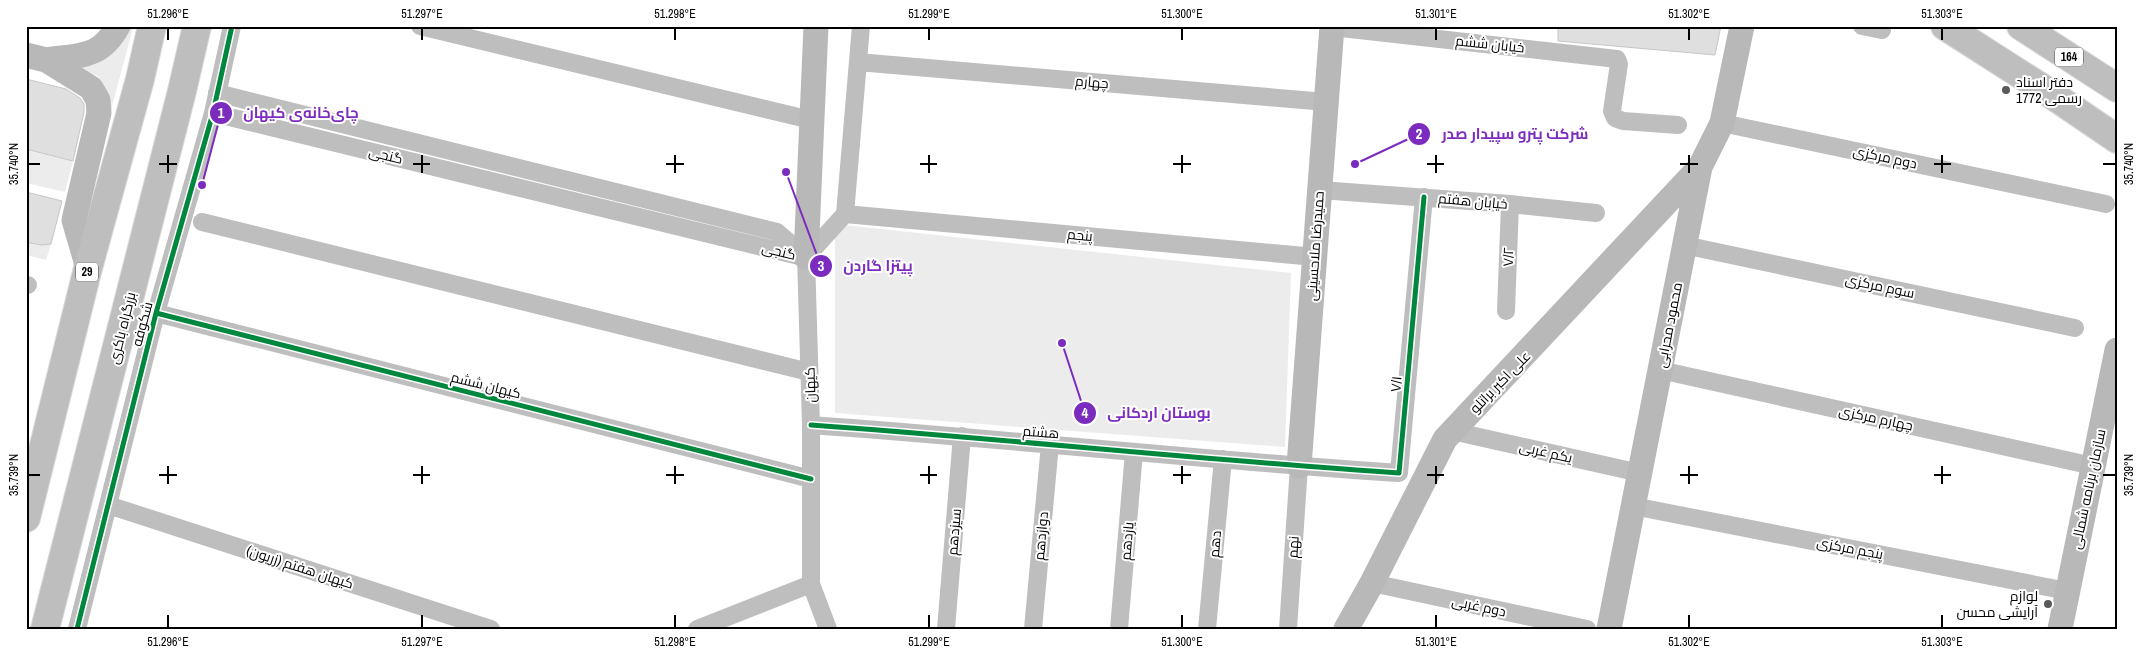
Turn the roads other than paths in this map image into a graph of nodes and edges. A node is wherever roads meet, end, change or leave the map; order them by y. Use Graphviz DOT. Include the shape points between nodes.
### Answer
graph roads {
  1 [pos="118,26"];
  2 [pos="152,26"];
  3 [pos="197,26"];
  4 [pos="232,26"];
  5 [pos="420,26"];
  6 [pos="816,26"];
  7 [pos="861,26"];
  8 [pos="1332,26"];
  9 [pos="1742,26"];
  10 [pos="1862,26"];
  11 [pos="1945,26"];
  12 [pos="2021,26"];
  13 [pos="1882,30"];
  14 [pos="36,57"];
  15 [pos="858,62"];
  16 [pos="2117,88"];
  17 [pos="217,92"];
  18 [pos="1326,102"];
  19 [pos="213,113"];
  20 [pos="812,120"];
  21 [pos="1722,123"];
  22 [pos="1678,126"];
  23 [pos="2117,139"];
  24 [pos="1700,167"];
  25 [pos="1320,190"];
  26 [pos="1424,197"];
  27 [pos="1510,204"];
  28 [pos="2106,204"];
  29 [pos="1596,213"];
  30 [pos="845,214"];
  31 [pos="202,222"];
  32 [pos="1684,245"];
  33 [pos="806,257"];
  34 [pos="1315,257"];
  35 [pos="88,268"];
  36 [pos="1506,311"];
  37 [pos="156,313"];
  38 [pos="2075,328"];
  39 [pos="2117,350"];
  40 [pos="1660,370"];
  41 [pos="809,372"];
  42 [pos="811,425"];
  43 [pos="1452,431"];
  44 [pos="2108,432"];
  45 [pos="962,436"];
  46 [pos="1050,444"];
  47 [pos="1134,452"];
  48 [pos="1223,459"];
  49 [pos="1299,466"];
  50 [pos="2093,466"];
  51 [pos="1640,473"];
  52 [pos="811,479"];
  53 [pos="108,505"];
  54 [pos="1633,506"];
  55 [pos="26,518"];
  56 [pos="811,584"];
  57 [pos="1372,584"];
  58 [pos="2067,591"];
  59 [pos="45,629"];
  60 [pos="77,629"];
  61 [pos="491,629"];
  62 [pos="697,629"];
  63 [pos="828,629"];
  64 [pos="946,629"];
  65 [pos="1033,629"];
  66 [pos="1119,629"];
  67 [pos="1207,629"];
  68 [pos="1288,629"];
  69 [pos="1346,629"];
  70 [pos="1586,629"];
  71 [pos="1608,629"];
  72 [pos="2060,629"];
  1 -- 14 [label="street" via="110,40 95,52"];
  2 -- 35 [label="main road, 29"];
  3 -- 59 [label="main road, بزرگراه باکری"];
  4 -- 17 [label="street, شکوفه"];
  5 -- 20 [label="street"];
  6 -- 20 [label="street, کیهان"];
  7 -- 15 [label="street"];
  8 -- 18 [label="street, حمیدرضا ملاحسینی"];
  8 -- 22 [label="street, خیابان ششم" via="1617,59 1612,111 1616,118"];
  9 -- 21 [label="street, محمود محرابی"];
  10 -- 13 [label="street"];
  11 -- 23 [label="main road"];
  12 -- 16 [label="main road, 164"];
  14 -- 35 [label="street" via="91,88 98,100 99,113 74,220"];
  15 -- 18 [label="street, چهارم"];
  15 -- 30 [label="street"];
  17 -- 19 [label="street, شکوفه"];
  17 -- 33 [label="street, گنجی" via="777,232"];
  18 -- 25 [label="street, حمیدرضا ملاحسینی"];
  19 -- 33 [label="street, گنجی"];
  19 -- 37 [label="street, شکوفه"];
  20 -- 33 [label="street, کیهان"];
  21 -- 24 [label="street, محمود محرابی"];
  21 -- 28 [label="street, دوم مرکزی"];
  24 -- 32 [label="street, محمود محرابی"];
  24 -- 43 [label="street, علی اکبر براتلو"];
  25 -- 26 [label="street, خیابان هفتم"];
  25 -- 34 [label="street, حمیدرضا ملاحسینی"];
  26 -- 27 [label="street, خیابان هفتم"];
  26 -- 49 [label="street, ۷/۱" via="1398,473"];
  27 -- 29 [label="street, خیابان هفتم"];
  27 -- 36 [label="street, ۷/۲"];
  30 -- 33 [label="street"];
  30 -- 34 [label="street, پنجم"];
  31 -- 41 [label="street"];
  32 -- 38 [label="street, سوم مرکزی"];
  32 -- 40 [label="street, محمود محرابی"];
  33 -- 41 [label="street, کیهان"];
  34 -- 49 [label="street, حمیدرضا ملاحسینی"];
  35 -- 55 [label="main road, 29"];
  37 -- 52 [label="street, کیهان ششم"];
  37 -- 53 [label="street, شکوفه"];
  39 -- 44 [label="street, سازمان برنامه شمالی"];
  40 -- 50 [label="street, چهارم مرکزی"];
  40 -- 51 [label="street, محمود محرابی"];
  41 -- 42 [label="street, کیهان"];
  42 -- 45 [label="street, هشتم"];
  42 -- 52 [label="street, کیهان"];
  43 -- 51 [label="street, یکم غربی"];
  43 -- 57 [label="street, علی اکبر براتلو"];
  44 -- 50 [label="street, سازمان برنامه شمالی"];
  45 -- 46 [label="street, هشتم"];
  45 -- 64 [label="street, سیزدهم"];
  46 -- 47 [label="street, هشتم"];
  46 -- 65 [label="street, دوازدهم"];
  47 -- 48 [label="street, هشتم"];
  47 -- 66 [label="street, یازدهم"];
  48 -- 49 [label="street, هشتم"];
  48 -- 67 [label="street, دهم"];
  49 -- 68 [label="street, نهم"];
  50 -- 58 [label="street, سازمان برنامه شمالی"];
  51 -- 54 [label="street, محمود محرابی"];
  52 -- 56 [label="street, کیهان"];
  53 -- 60 [label="street, شکوفه"];
  53 -- 61 [label="street, کیهان هفتم (زریون)"];
  54 -- 58 [label="street, پنجم مرکزی"];
  54 -- 71 [label="street, محمود محرابی"];
  56 -- 62 [label="street"];
  56 -- 63 [label="street, کیهان"];
  57 -- 69 [label="street, علی اکبر براتلو"];
  57 -- 70 [label="street, دوم غربی"];
  58 -- 72 [label="street, سازمان برنامه شمالی"];
}
